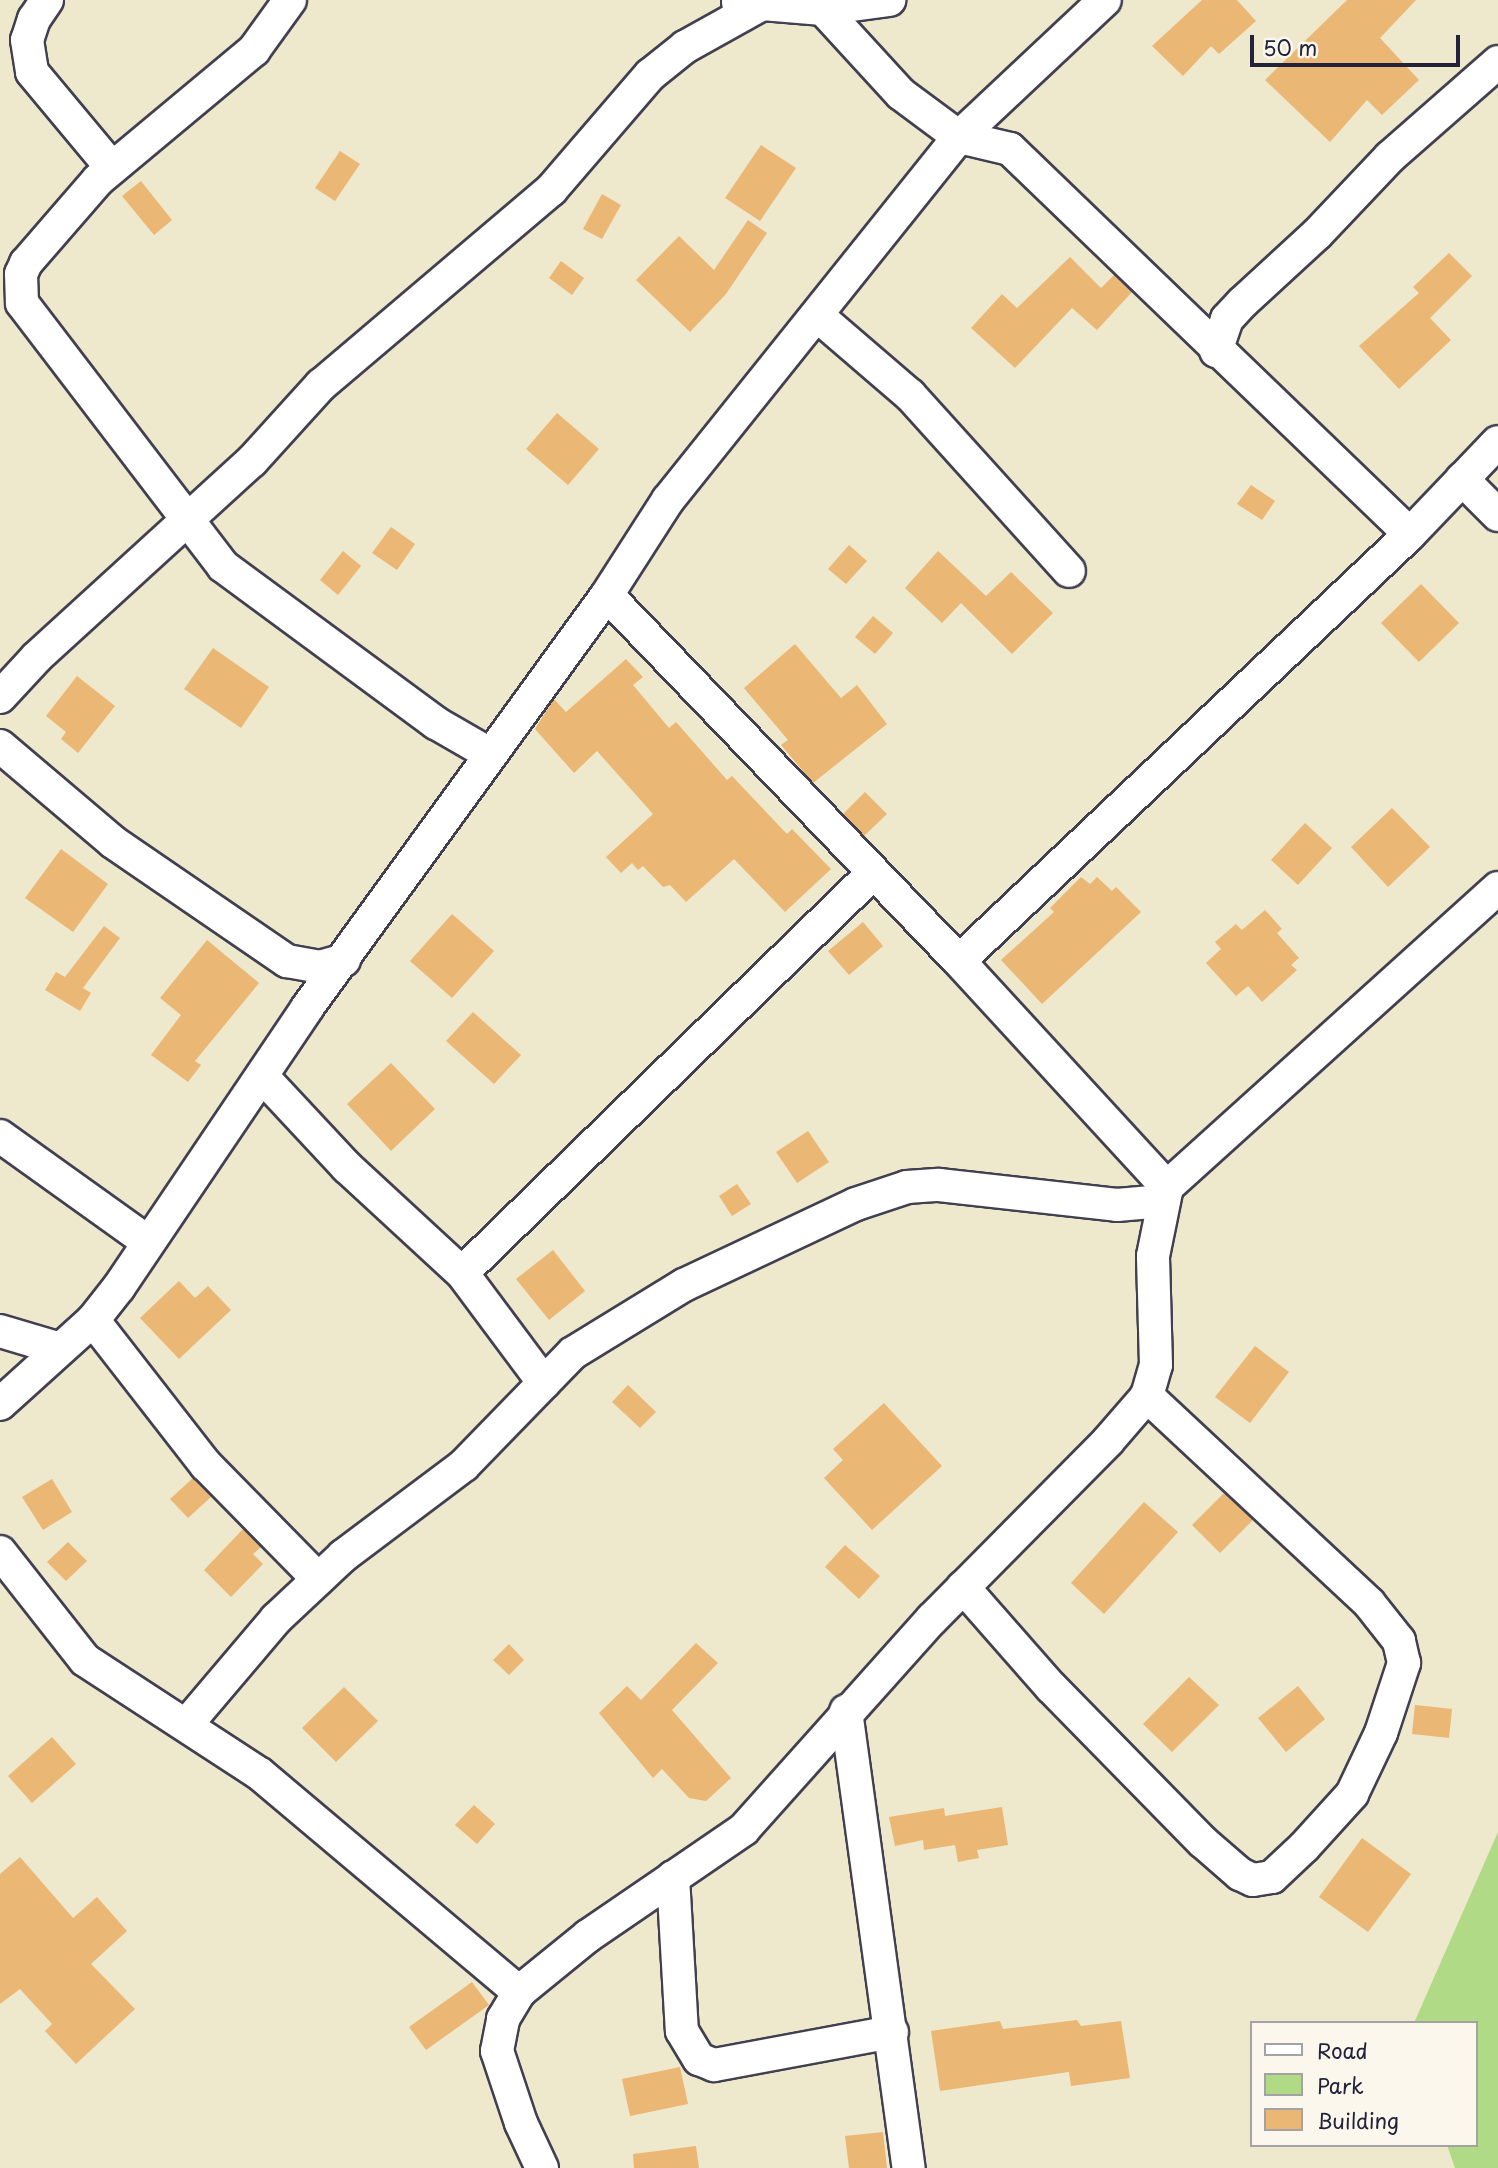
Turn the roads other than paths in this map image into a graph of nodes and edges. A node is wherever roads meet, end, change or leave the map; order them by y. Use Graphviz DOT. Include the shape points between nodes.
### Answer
graph roads {
  1 [pos="47,0"];
  2 [pos="290,0"];
  3 [pos="889,0"];
  4 [pos="1105,0"];
  5 [pos="742,3"];
  6 [pos="823,9"];
  7 [pos="1498,62"];
  8 [pos="959,136"];
  9 [pos="113,168"];
  10 [pos="11,310"];
  11 [pos="818,316"];
  12 [pos="1216,351"];
  13 [pos="1498,442"];
  14 [pos="1462,479"];
  15 [pos="1498,515"];
  16 [pos="187,518"];
  17 [pos="1410,534"];
  18 [pos="1069,571"];
  19 [pos="607,595"];
  20 [pos="0,697"];
  21 [pos="0,746"];
  22 [pos="488,753"];
  23 [pos="873,873"];
  24 [pos="1498,888"];
  25 [pos="344,961"];
  26 [pos="959,961"];
  27 [pos="262,1076"];
  28 [pos="0,1136"];
  29 [pos="1165,1194"];
  30 [pos="148,1242"];
  31 [pos="462,1273"];
  32 [pos="93,1320"];
  33 [pos="0,1331"];
  34 [pos="57,1348"];
  35 [pos="544,1383"];
  36 [pos="1147,1396"];
  37 [pos="0,1404"];
  38 [pos="0,1552"];
  39 [pos="318,1579"];
  40 [pos="963,1587"];
  41 [pos="846,1711"];
  42 [pos="187,1724"];
  43 [pos="673,1877"];
  44 [pos="519,1992"];
  45 [pos="892,2032"];
  46 [pos="542,2168"];
  47 [pos="909,2168"];
  1 -- 9 [label="street" via="27,40 32,72"];
  2 -- 9 [label="street" via="254,50"];
  3 -- 6 [label="street"];
  4 -- 8 [label="street"];
  5 -- 6 [label="street"];
  5 -- 16 [label="street" via="650,75 551,190 321,384 252,461"];
  6 -- 8 [label="street" via="901,94"];
  7 -- 12 [label="street" via="1390,158 1243,302 1227,319"];
  8 -- 11 [label="street"];
  8 -- 12 [label="street" via="1010,149"];
  9 -- 10 [label="street" via="26,263"];
  10 -- 16 [label="street"];
  11 -- 18 [label="street" via="909,395"];
  11 -- 19 [label="street" via="668,500"];
  12 -- 17 [label="street"];
  13 -- 14 [label="street"];
  14 -- 15 [label="street"];
  14 -- 17 [label="street"];
  16 -- 20 [label="street"];
  16 -- 22 [label="street" via="223,566 436,723"];
  17 -- 26 [label="street"];
  19 -- 22 [label="street"];
  19 -- 23 [label="street"];
  21 -- 25 [label="street" via="113,842 286,961 320,967"];
  22 -- 25 [label="street"];
  23 -- 26 [label="street"];
  23 -- 31 [label="street"];
  24 -- 29 [label="street"];
  25 -- 27 [label="street"];
  26 -- 29 [label="street"];
  27 -- 30 [label="street"];
  27 -- 31 [label="street" via="347,1167"];
  28 -- 30 [label="street"];
  29 -- 35 [label="street" via="1117,1205 939,1185 907,1188 856,1204 684,1285 573,1353"];
  29 -- 36 [label="street" via="1153,1256 1156,1365"];
  30 -- 32 [label="street"];
  31 -- 35 [label="street"];
  32 -- 34 [label="street"];
  32 -- 39 [label="street" via="206,1465"];
  33 -- 34 [label="street"];
  34 -- 37 [label="street"];
  35 -- 39 [label="street" via="464,1465 408,1504"];
  36 -- 40 [label="street"];
  36 -- 40 [label="street" via="1369,1603 1399,1641 1404,1663 1381,1733 1352,1794 1304,1847 1272,1877 1254,1880 1240,1874 1061,1697"];
  38 -- 42 [label="street" via="85,1660"];
  39 -- 42 [label="street" via="276,1619"];
  40 -- 41 [label="street"];
  41 -- 43 [label="street" via="783,1790 744,1829"];
  41 -- 45 [label="street"];
  42 -- 44 [label="street" via="260,1774"];
  43 -- 44 [label="street" via="588,1936"];
  43 -- 45 [label="street" via="682,2032 699,2059 714,2065"];
  44 -- 46 [label="street" via="503,2019 497,2051"];
  45 -- 47 [label="street"];
}
